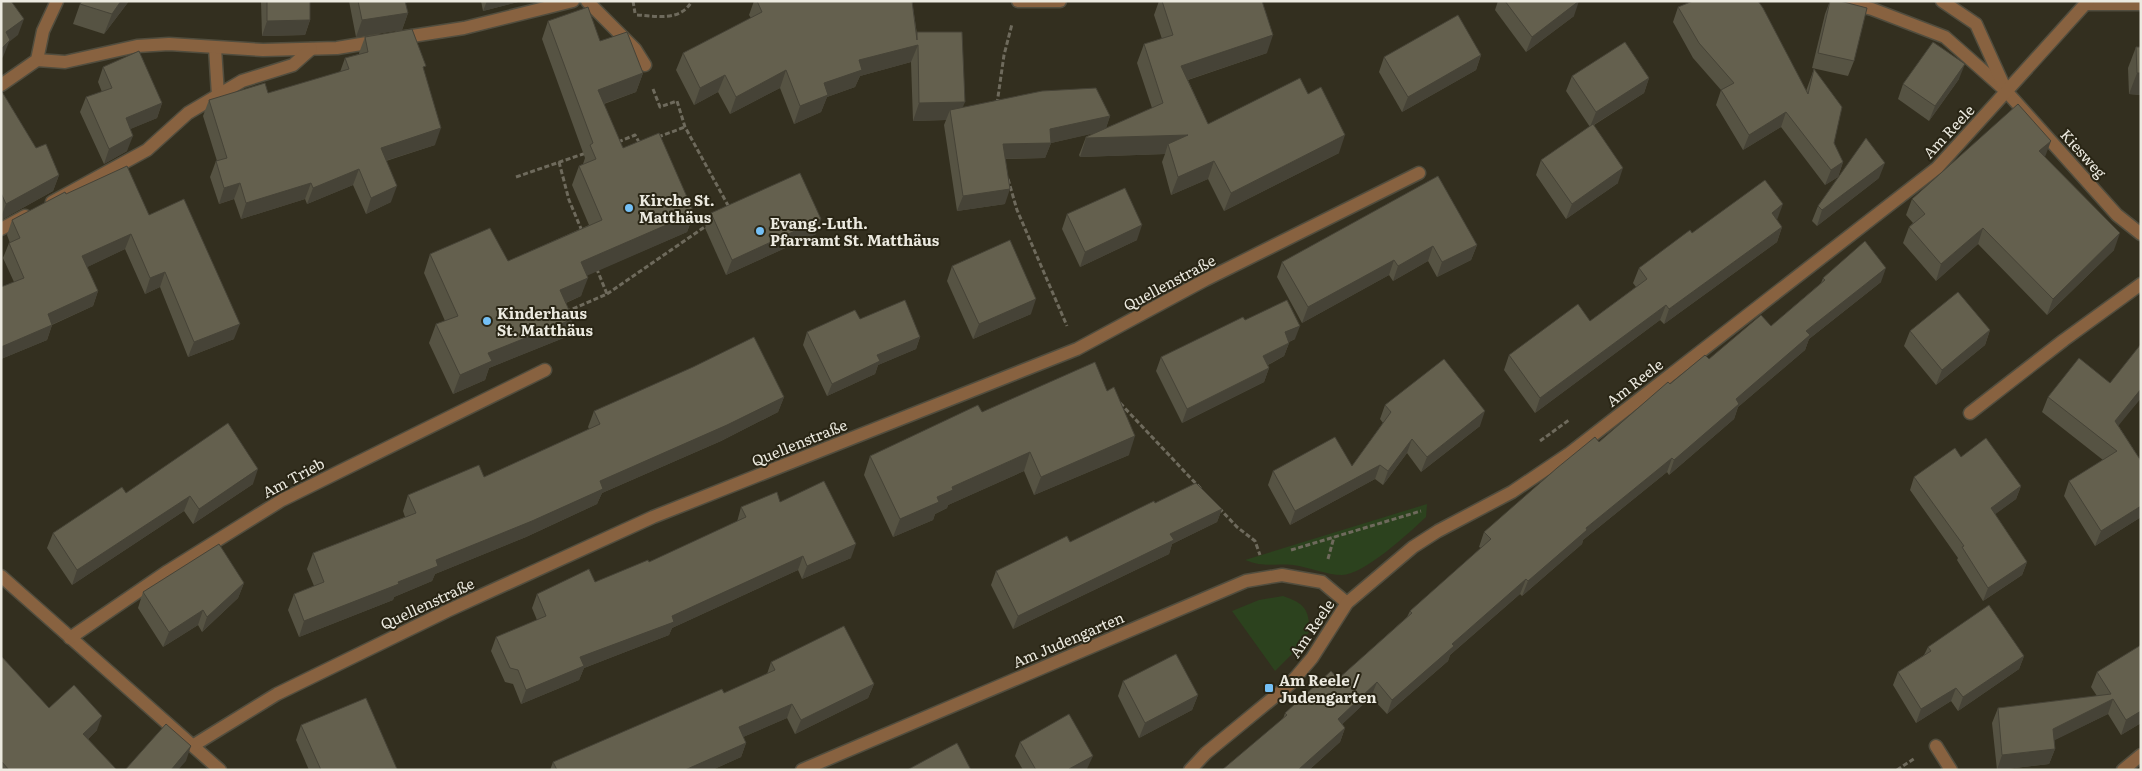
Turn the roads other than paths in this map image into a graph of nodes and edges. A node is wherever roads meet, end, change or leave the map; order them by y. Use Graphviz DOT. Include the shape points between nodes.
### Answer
graph roads {
  1 [pos="57,1"];
  2 [pos="573,1"];
  3 [pos="587,1"];
  4 [pos="1060,1"];
  5 [pos="1840,1"];
  6 [pos="1942,1"];
  7 [pos="1018,2"];
  8 [pos="2087,2"];
  9 [pos="2141,4"];
  10 [pos="215,48"];
  11 [pos="311,49"];
  12 [pos="37,60"];
  13 [pos="645,64"];
  14 [pos="1,85"];
  15 [pos="2006,91"];
  16 [pos="218,95"];
  17 [pos="1418,173"];
  18 [pos="1,229"];
  19 [pos="2141,234"];
  20 [pos="2141,284"];
  21 [pos="545,370"];
  22 [pos="1970,413"];
  23 [pos="1,576"];
  24 [pos="1347,603"];
  25 [pos="70,638"];
  26 [pos="194,745"];
  27 [pos="1936,746"];
  28 [pos="2141,755"];
  29 [pos="220,770"];
  30 [pos="802,770"];
  31 [pos="1190,770"];
  32 [pos="1951,770"];
  33 [pos="2123,770"];
  1 -- 12 [label="street" via="43,31"];
  2 -- 11 [label="street" via="464,28 338,48"];
  3 -- 13 [label="street" via="636,48"];
  4 -- 7 [label="street"];
  5 -- 15 [label="street" via="1872,9 1945,37"];
  6 -- 15 [label="street" via="1976,24"];
  8 -- 9 [label="street"];
  8 -- 15 [label="street, Am Reele"];
  10 -- 11 [label="street"];
  10 -- 12 [label="street" via="169,44 137,46 65,62"];
  10 -- 16 [label="street"];
  11 -- 16 [label="street" via="292,65 242,81"];
  12 -- 14 [label="street"];
  15 -- 19 [label="street, Kiesweg" via="2118,215"];
  15 -- 24 [label="street, Am Reele" via="1937,168 1570,453 1512,492 1413,547"];
  16 -- 18 [label="street" via="188,112 147,150"];
  17 -- 26 [label="street, Quellenstraße" via="1205,280 1077,349 653,517 447,611 277,694"];
  20 -- 22 [label="street"];
  21 -- 25 [label="street, Am Trieb" via="282,500 168,571"];
  23 -- 25 [label="street"];
  24 -- 30 [label="street, Am Judengarten" via="1322,582 1282,575 1246,581"];
  24 -- 31 [label="street, Am Reele" via="1312,658 1290,684"];
  25 -- 26 [label="street"];
  26 -- 29 [label="street"];
  27 -- 32 [label="street"];
  28 -- 33 [label="street"];
}
